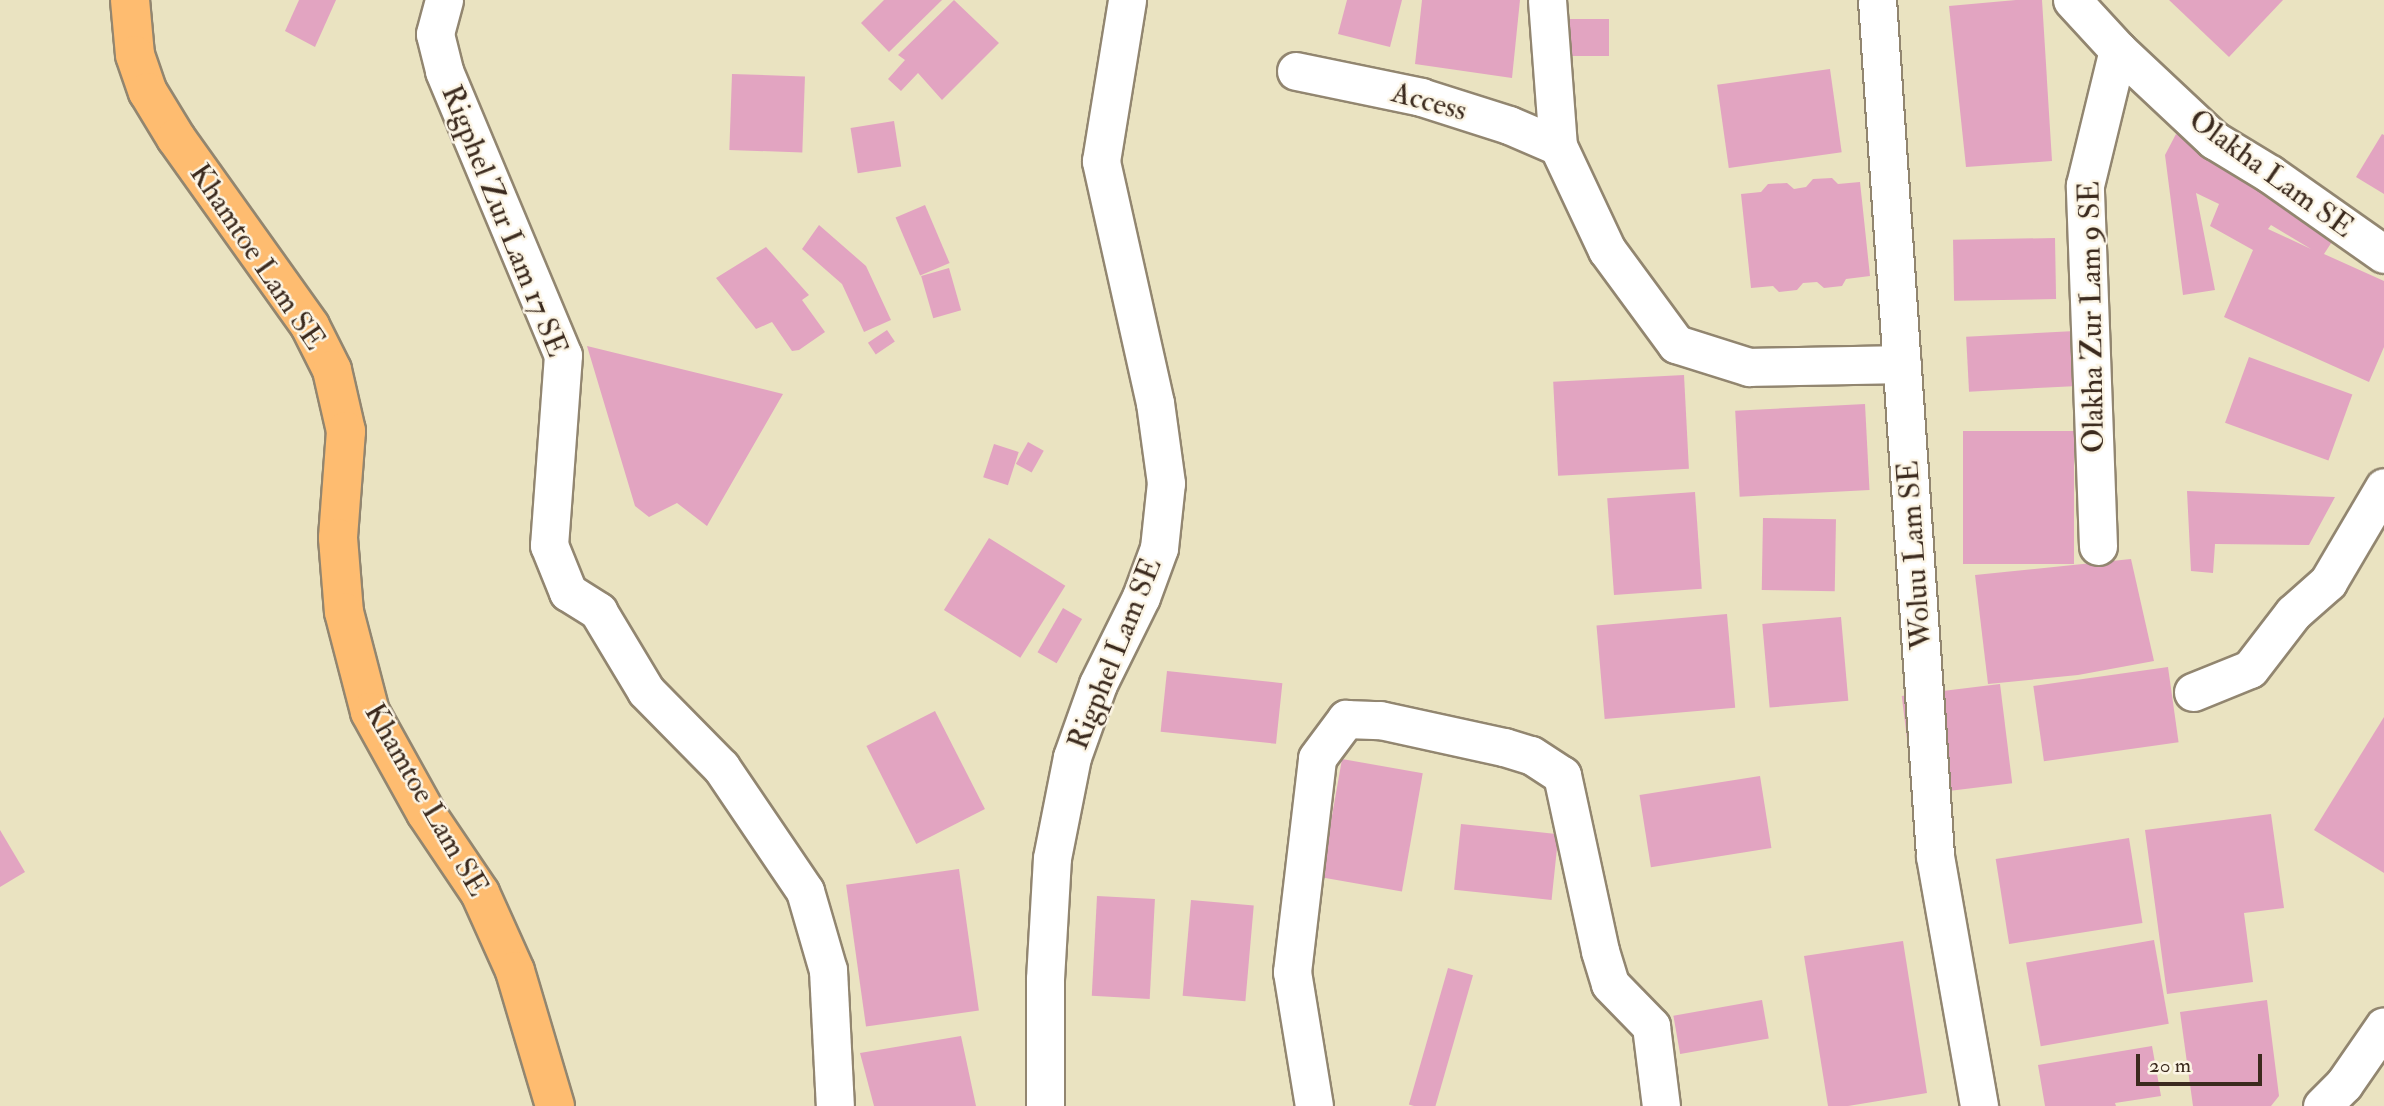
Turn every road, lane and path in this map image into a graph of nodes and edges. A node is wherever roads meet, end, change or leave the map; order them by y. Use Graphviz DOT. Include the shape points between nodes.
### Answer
graph roads {
  1 [pos="130,0"];
  2 [pos="444,0"];
  3 [pos="1128,0"];
  4 [pos="1547,0"];
  5 [pos="1877,0"];
  6 [pos="2072,0"];
  7 [pos="2118,50"];
  8 [pos="1296,71"];
  9 [pos="1558,146"];
  10 [pos="2384,254"];
  11 [pos="1902,364"];
  12 [pos="2384,487"];
  13 [pos="2098,546"];
  14 [pos="2193,692"];
  15 [pos="2384,1026"];
  16 [pos="555,1106"];
  17 [pos="835,1106"];
  18 [pos="1045,1106"];
  19 [pos="1314,1106"];
  20 [pos="1661,1106"];
  21 [pos="1979,1106"];
  22 [pos="2322,1106"];
  1 -- 16 [label="main road, Khamtoe Lam SE" via="135,55 148,92 310,326 332,370 346,431 338,538 344,612 370,712 426,813 480,893 515,971"];
  2 -- 17 [label="street, Rigphel Zur Lam 17 SE" via="435,34 444,71 563,355 549,545 568,592 598,611 646,691 721,767 804,891 828,970"];
  3 -- 18 [label="street, Rigphel Lam SE" via="1101,161 1155,403 1166,483 1158,548 1141,597 1098,684 1072,757 1052,858 1045,979"];
  4 -- 9 [label="street"];
  5 -- 11 [label="street, Woluu Lam SE"];
  6 -- 7 [label="street, Olakha Lam SE"];
  7 -- 10 [label="street, Olakha Lam SE" via="2214,141 2270,174"];
  7 -- 13 [label="street, Olakha Zur Lam 9 SE" via="2084,185"];
  8 -- 9 [label="street, Access" via="1421,97"];
  9 -- 11 [label="street" via="1607,250 1676,344 1749,367"];
  11 -- 21 [label="street, Woluu Lam SE" via="1935,856"];
  12 -- 14 [label="street" via="2328,582 2292,614 2250,669"];
  15 -- 22 [label="street" via="2344,1084"];
  19 -- 20 [label="street" via="1292,972 1317,758 1346,719 1380,720 1504,747 1531,755 1562,775 1600,951 1610,984 1651,1026"];
}
